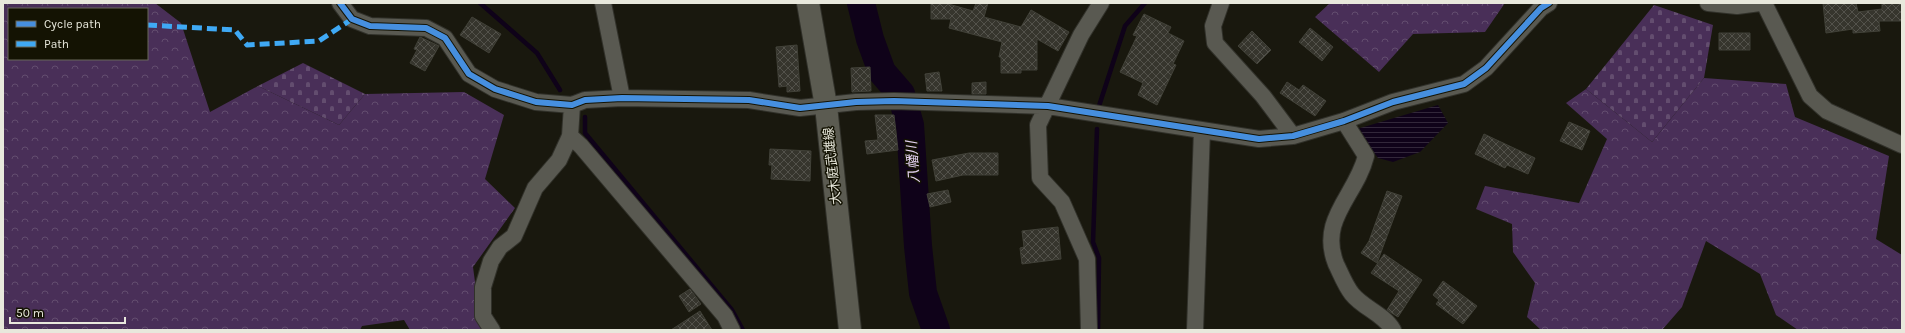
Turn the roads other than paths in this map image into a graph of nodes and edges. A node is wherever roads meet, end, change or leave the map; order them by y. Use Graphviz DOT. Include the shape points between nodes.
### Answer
graph roads {
  1 [pos="340,3"];
  2 [pos="603,3"];
  3 [pos="808,3"];
  4 [pos="1101,3"];
  5 [pos="1221,3"];
  6 [pos="1549,3"];
  7 [pos="1708,3"];
  8 [pos="1760,3"];
  9 [pos="1764,3"];
  10 [pos="622,98"];
  11 [pos="572,105"];
  12 [pos="826,106"];
  13 [pos="1048,106"];
  14 [pos="1344,121"];
  15 [pos="1202,130"];
  16 [pos="570,136"];
  17 [pos="1293,136"];
  18 [pos="1902,145"];
  19 [pos="492,330"];
  20 [pos="732,330"];
  21 [pos="850,330"];
  22 [pos="1089,330"];
  23 [pos="1195,330"];
  24 [pos="1393,330"];
  1 -- 11 [label="street" via="352,20 370,26 426,28 445,38 469,74 495,89 536,102"];
  2 -- 10 [label="street"];
  3 -- 12 [label="main road, 大木庭武雄線"];
  4 -- 13 [label="street" via="1081,35"];
  5 -- 17 [label="street" via="1213,26 1215,43 1263,96"];
  6 -- 14 [label="street" via="1541,8 1486,68 1464,84 1393,102"];
  7 -- 8 [label="street" via="1738,6"];
  9 -- 18 [label="street" via="1810,96 1827,111"];
  10 -- 11 [label="street" via="585,100"];
  10 -- 12 [label="street" via="749,100 800,108"];
  11 -- 16 [label="street"];
  12 -- 13 [label="street" via="894,101"];
  12 -- 21 [label="main road, 大木庭武雄線"];
  13 -- 15 [label="street"];
  13 -- 22 [label="street" via="1038,125 1040,178 1062,202 1087,258"];
  14 -- 17 [label="street"];
  14 -- 24 [label="street" via="1366,156 1338,210 1331,230 1332,252 1353,295 1382,317"];
  15 -- 17 [label="street" via="1259,139"];
  15 -- 23 [label="street"];
  16 -- 19 [label="street" via="558,160 535,188 514,236 500,247 490,261 483,287 483,316"];
  16 -- 20 [label="street" via="725,316"];
}
